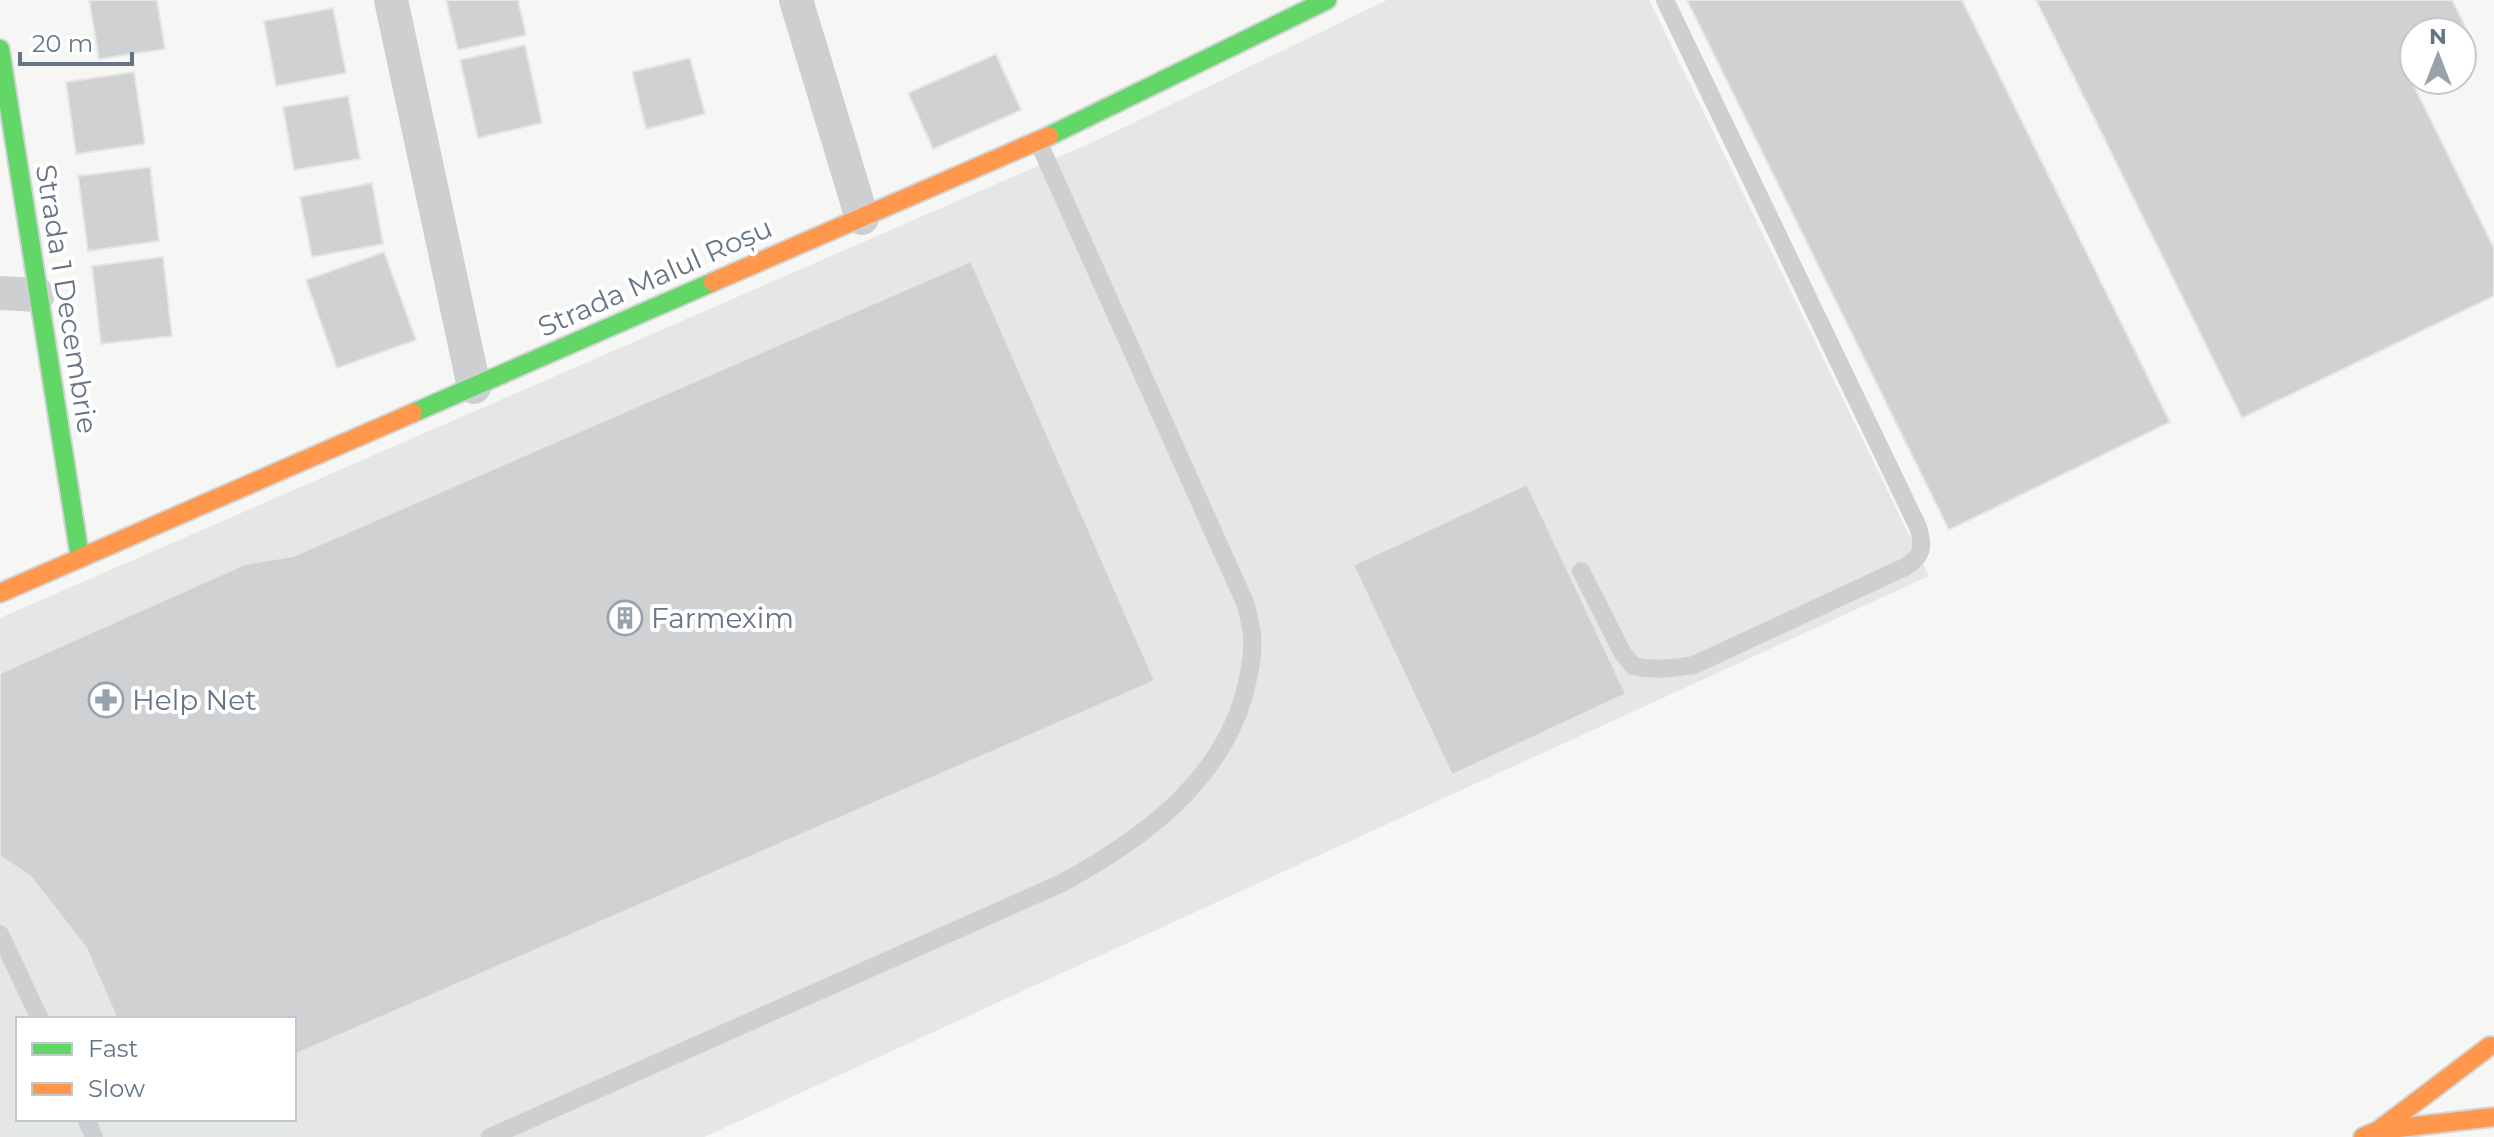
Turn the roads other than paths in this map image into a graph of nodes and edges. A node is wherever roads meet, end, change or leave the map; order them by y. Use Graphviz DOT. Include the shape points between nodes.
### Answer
graph roads {
  1 [pos="391,0"];
  2 [pos="796,0"];
  3 [pos="1327,0"];
  4 [pos="1665,0"];
  5 [pos="0,49"];
  6 [pos="1038,141"];
  7 [pos="862,218"];
  8 [pos="0,293"];
  9 [pos="38,295"];
  10 [pos="474,387"];
  11 [pos="80,558"];
  12 [pos="1581,571"];
  13 [pos="0,593"];
  14 [pos="0,934"];
  15 [pos="39,1017"];
  16 [pos="2492,1046"];
  17 [pos="2494,1117"];
  18 [pos="2371,1134"];
  19 [pos="490,1137"];
  1 -- 10 [label="street"];
  2 -- 7 [label="street"];
  3 -- 6 [label="street, Strada Malul Roșu"];
  4 -- 12 [label="lane" via="1923,543 1916,560 1905,567 1694,665 1664,669 1633,666"];
  5 -- 9 [label="street, Strada 1 Decembrie"];
  6 -- 7 [label="street, Strada Malul Roșu"];
  6 -- 19 [label="lane" via="1246,605 1251,671 1238,717 1186,794 1110,856 1062,883"];
  7 -- 10 [label="street, Strada Malul Roșu"];
  8 -- 9 [label="street"];
  9 -- 11 [label="street, Strada 1 Decembrie"];
  10 -- 11 [label="street, Strada Malul Roșu"];
  11 -- 13 [label="street, Strada Malul Roșu"];
  14 -- 15 [label="lane"];
  16 -- 18 [label="street"];
  17 -- 18 [label="street"];
}
